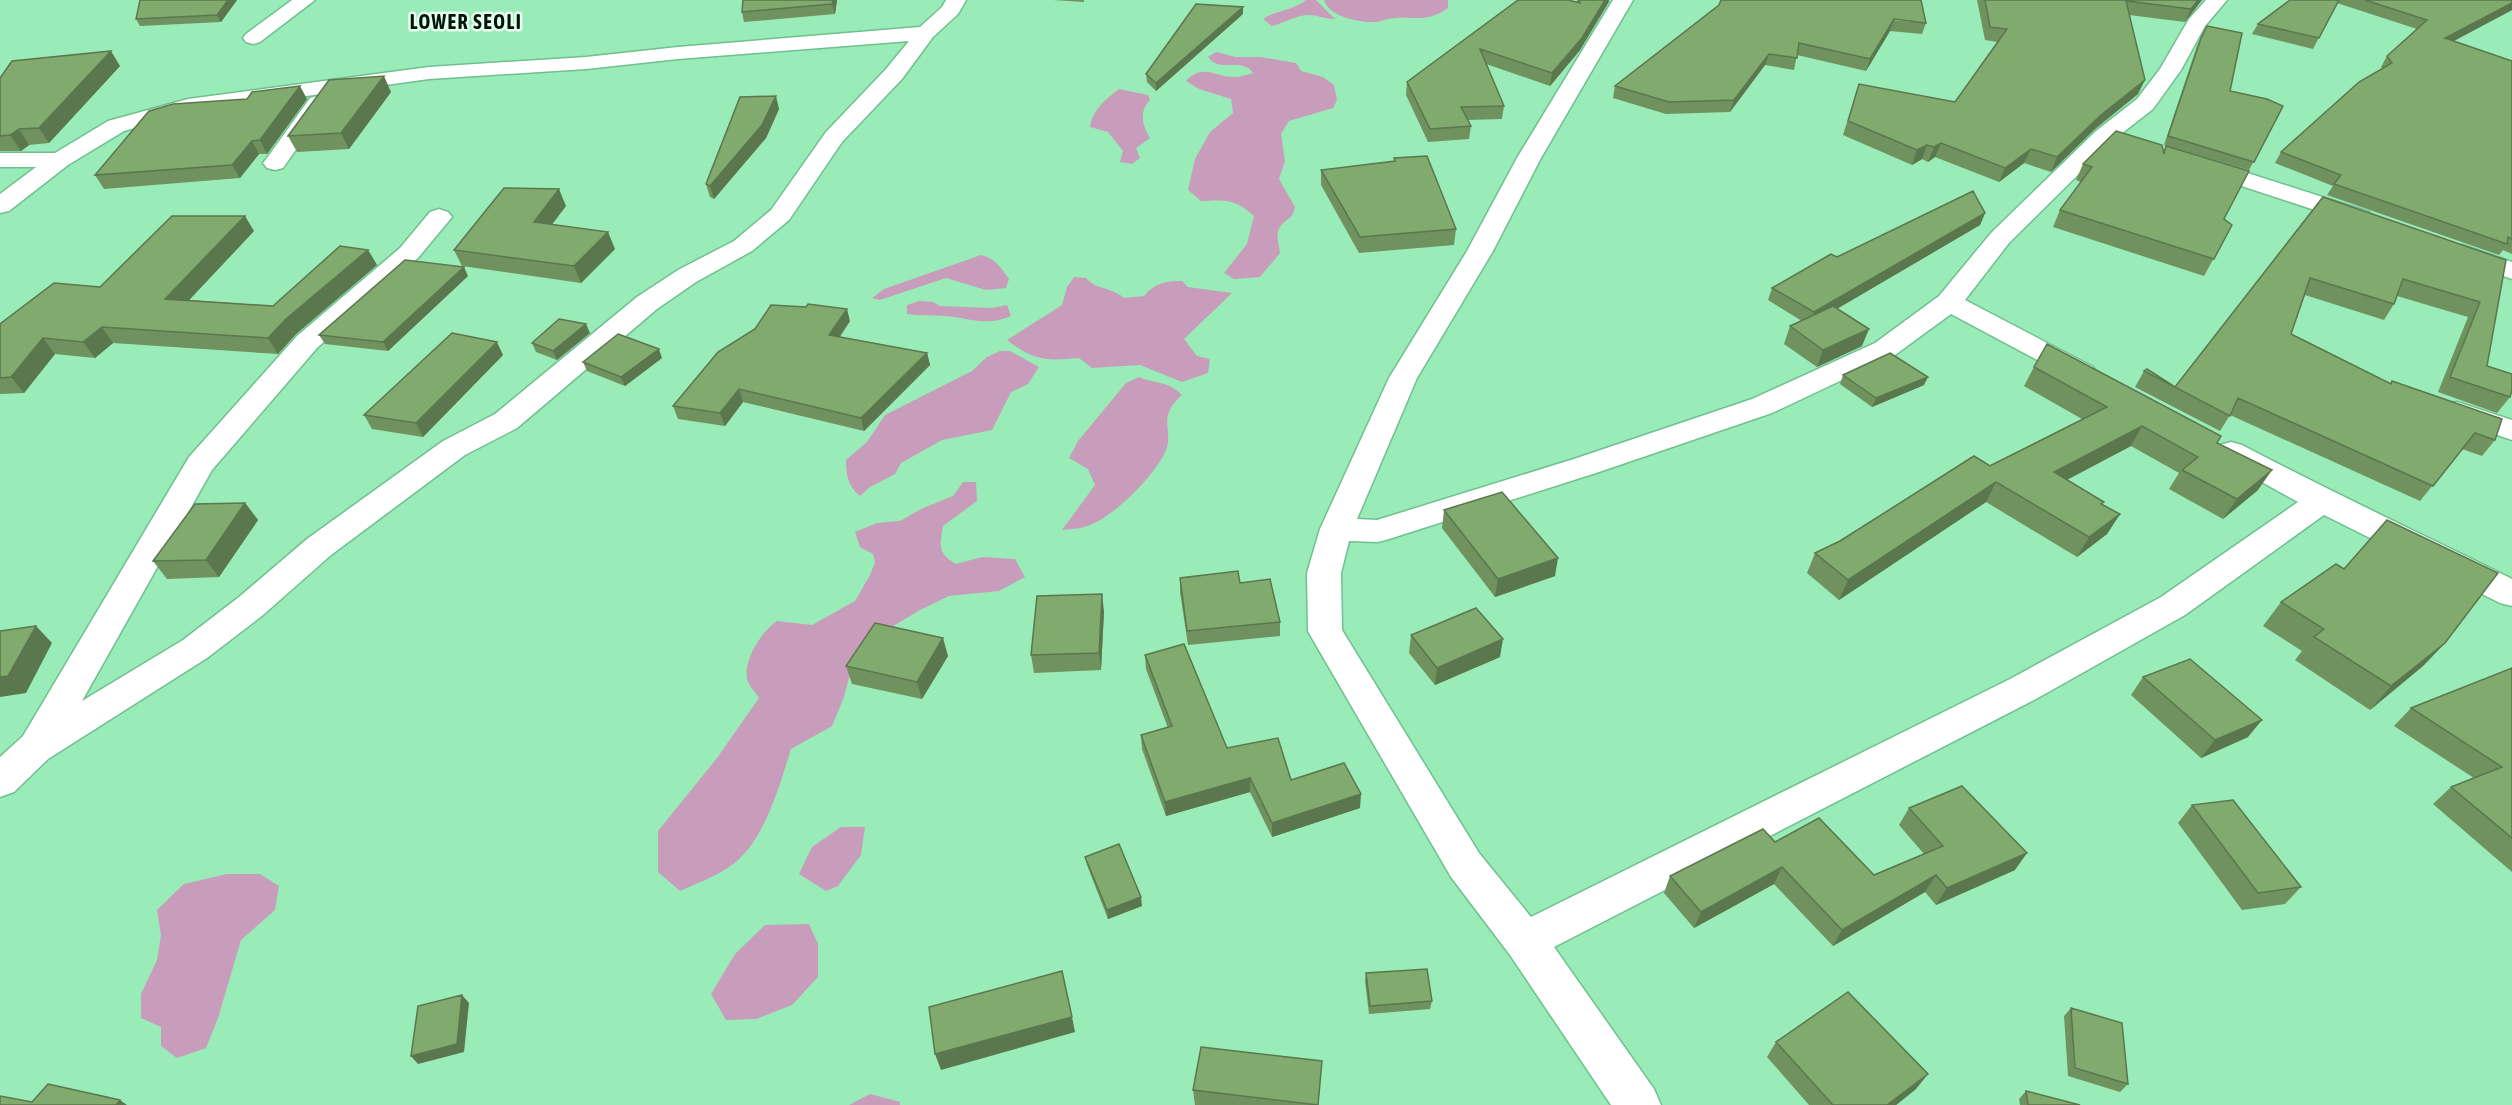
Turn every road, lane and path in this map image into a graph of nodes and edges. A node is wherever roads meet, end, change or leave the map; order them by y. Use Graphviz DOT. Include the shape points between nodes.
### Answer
graph roads {
  1 [pos="305,0"];
  2 [pos="956,0"];
  3 [pos="1623,0"];
  4 [pos="2217,0"];
  5 [pos="926,33"];
  6 [pos="253,38"];
  7 [pos="331,85"];
  8 [pos="0,160"];
  9 [pos="60,160"];
  10 [pos="2184,160"];
  11 [pos="275,163"];
  12 [pos="0,206"];
  13 [pos="439,217"];
  14 [pos="2382,225"];
  15 [pos="2436,244"];
  16 [pos="2512,271"];
  17 [pos="1949,302"];
  18 [pos="2112,388"];
  19 [pos="2433,403"];
  20 [pos="2512,430"];
  21 [pos="2203,436"];
  22 [pos="2322,501"];
  23 [pos="1336,529"];
  24 [pos="2512,594"];
  25 [pos="35,748"];
  26 [pos="0,781"];
  27 [pos="1525,941"];
  28 [pos="1638,1105"];
  1 -- 6 [label="street"];
  2 -- 5 [label="street" via="951,10"];
  3 -- 23 [label="street" via="1403,378"];
  4 -- 17 [label="street" via="2196,24 2147,102 2116,139 2000,238"];
  5 -- 7 [label="street" via="429,73"];
  5 -- 25 [label="street" via="894,74 834,137 780,215 743,246 647,303 506,421 454,448 319,547 195,650"];
  7 -- 9 [label="street" via="188,105 116,126"];
  7 -- 11 [label="street"];
  8 -- 9 [label="street"];
  9 -- 12 [label="street"];
  10 -- 14 [label="street"];
  13 -- 25 [label="street" via="409,253 307,342 201,464"];
  15 -- 16 [label="street"];
  17 -- 18 [label="street"];
  17 -- 23 [label="street" via="1885,349 1762,405 1378,531"];
  19 -- 20 [label="street"];
  21 -- 22 [label="street"];
  22 -- 24 [label="street"];
  22 -- 27 [label="street" via="2182,600 2023,689"];
  23 -- 27 [label="street" via="1324,573 1325,631 1465,865"];
  25 -- 26 [label="street"];
  27 -- 28 [label="street"];
}
